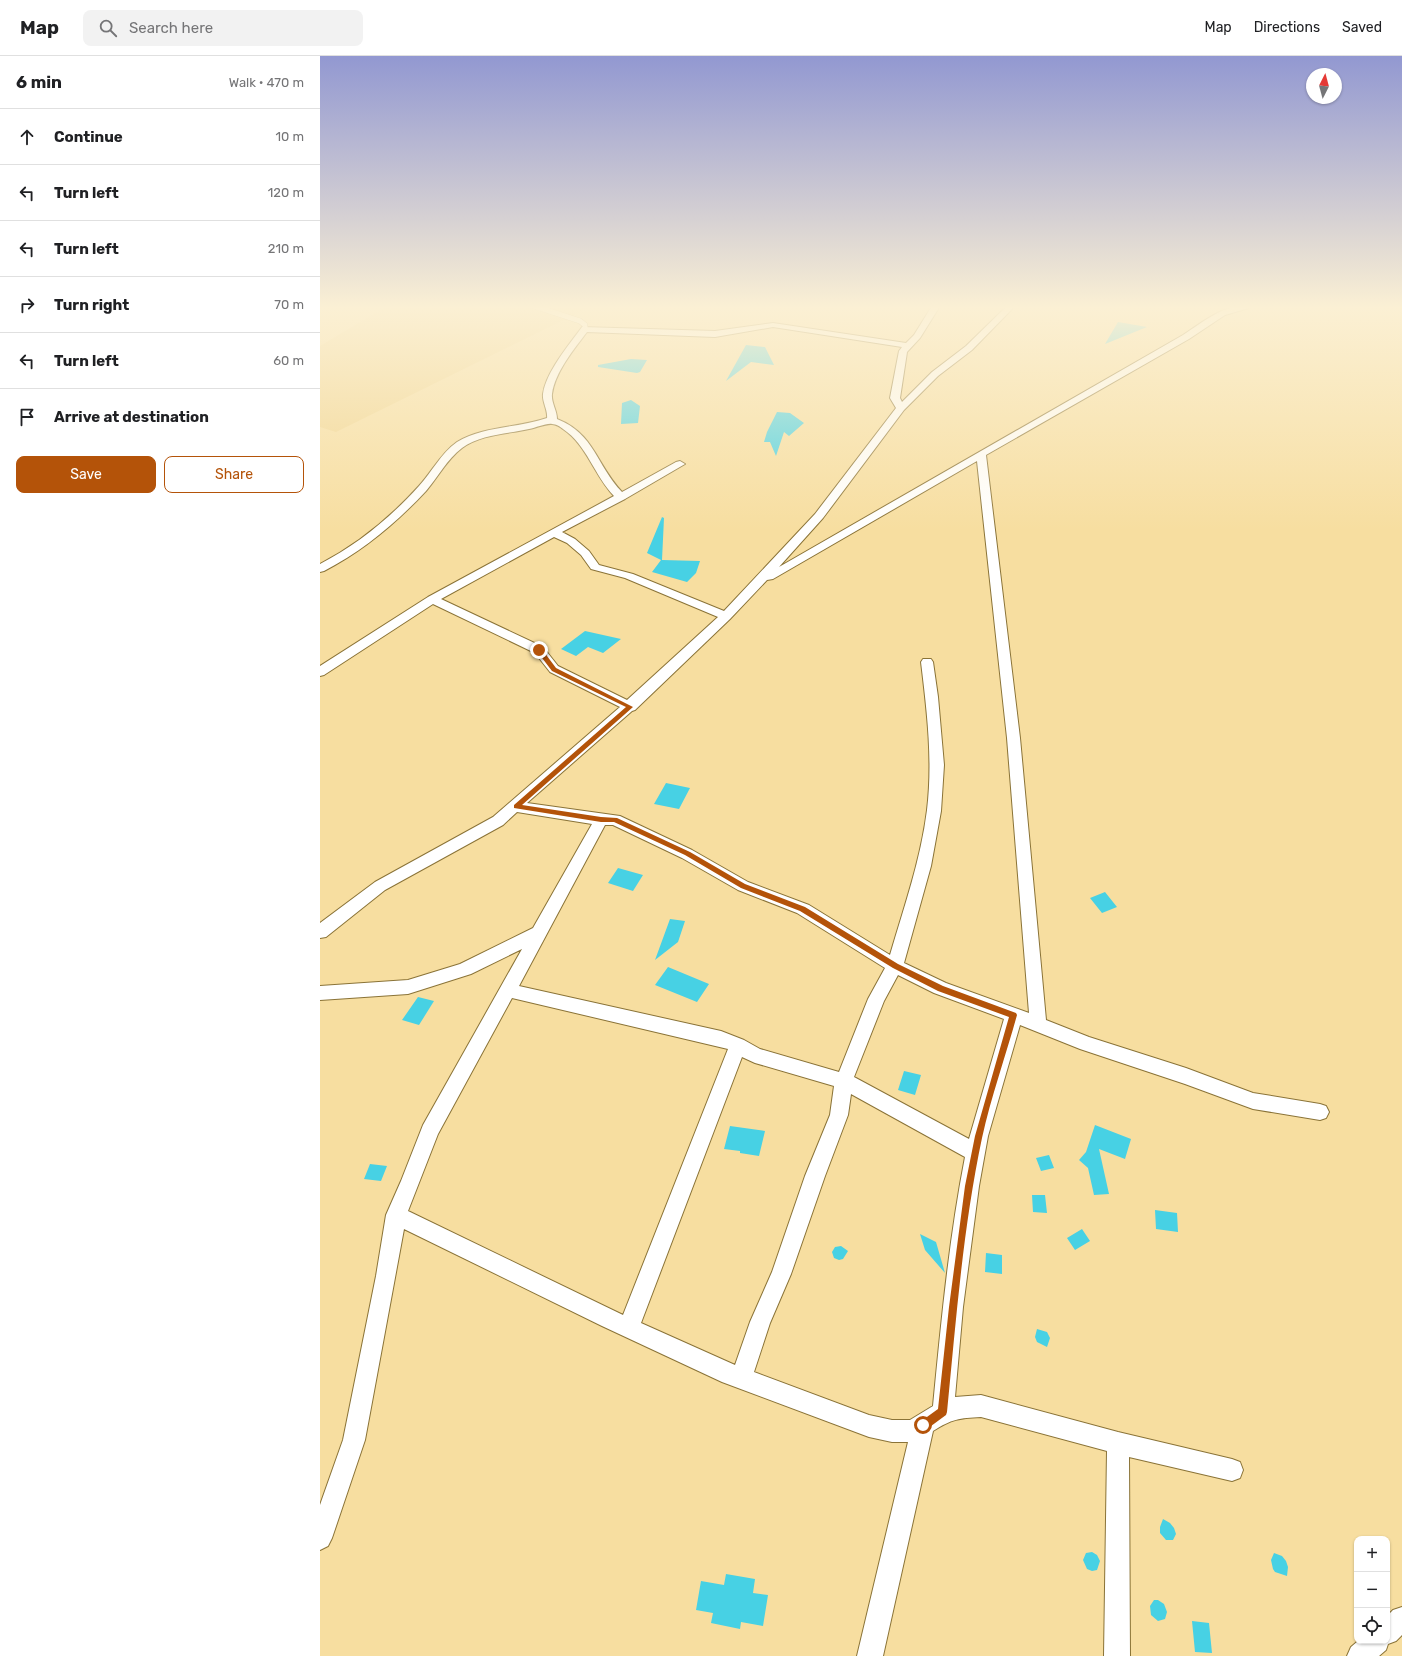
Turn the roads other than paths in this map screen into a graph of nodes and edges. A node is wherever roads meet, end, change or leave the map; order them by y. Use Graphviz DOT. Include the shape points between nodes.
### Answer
graph roads {
  1 [pos="553,381"];
  2 [pos="898,381"];
  3 [pos="928,381"];
  4 [pos="1109,381"];
  5 [pos="900,408"];
  6 [pos="552,420"];
  7 [pos="981,454"];
  8 [pos="680,464"];
  9 [pos="621,497"];
  10 [pos="555,533"];
  11 [pos="320,569"];
  12 [pos="756,585"];
  13 [pos="432,600"];
  14 [pos="726,616"];
  15 [pos="927,662"];
  16 [pos="320,672"];
  17 [pos="630,707"];
  18 [pos="516,807"];
  19 [pos="601,820"];
  20 [pos="320,932"];
  21 [pos="538,933"];
  22 [pos="895,966"];
  23 [pos="507,990"];
  24 [pos="320,993"];
  25 [pos="1014,1015"];
  26 [pos="1038,1024"];
  27 [pos="738,1045"];
  28 [pos="844,1081"];
  29 [pos="1320,1112"];
  30 [pos="975,1152"];
  31 [pos="396,1215"];
  32 [pos="628,1328"];
  33 [pos="741,1378"];
  34 [pos="943,1412"];
  35 [pos="923,1425"];
  36 [pos="1118,1443"];
  37 [pos="1232,1470"];
  38 [pos="320,1538"];
  39 [pos="1402,1619"];
  40 [pos="1390,1629"];
  41 [pos="1374,1644"];
  42 [pos="870,1656"];
  43 [pos="1117,1656"];
  44 [pos="1360,1656"];
  1 -- 6 [label="street" via="548,393"];
  2 -- 5 [label="street" via="895,398"];
  3 -- 5 [label="street"];
  4 -- 7 [label="street"];
  5 -- 12 [label="street" via="819,516"];
  6 -- 9 [label="street" via="568,426 578,435 613,490"];
  6 -- 11 [label="street" via="460,444 423,488 378,530 357,547"];
  7 -- 12 [label="street"];
  7 -- 26 [label="street" via="1017,763"];
  8 -- 9 [label="street"];
  9 -- 10 [label="street"];
  10 -- 13 [label="street"];
  10 -- 14 [label="street" via="571,541 596,567 629,576"];
  12 -- 14 [label="street"];
  13 -- 16 [label="street"];
  13 -- 17 [label="street" via="539,650 554,669"];
  14 -- 17 [label="street"];
  15 -- 22 [label="street" via="937,765 934,811 923,866"];
  17 -- 18 [label="street"];
  18 -- 19 [label="street"];
  18 -- 20 [label="street" via="498,821 380,886"];
  19 -- 21 [label="street"];
  19 -- 22 [label="street" via="615,820 687,854 743,886 803,909"];
  21 -- 23 [label="street"];
  21 -- 24 [label="street" via="465,969 408,988"];
  22 -- 25 [label="street" via="940,988"];
  22 -- 28 [label="street" via="876,999"];
  23 -- 27 [label="street"];
  23 -- 31 [label="street" via="430,1131"];
  25 -- 26 [label="street"];
  25 -- 30 [label="street"];
  26 -- 29 [label="street" via="1086,1044 1186,1076 1253,1101"];
  27 -- 28 [label="street" via="755,1055"];
  27 -- 32 [label="street"];
  28 -- 30 [label="street"];
  28 -- 33 [label="street" via="839,1115"];
  30 -- 34 [label="street" via="963,1222"];
  31 -- 32 [label="street"];
  31 -- 38 [label="street" via="354,1440"];
  32 -- 33 [label="street"];
  33 -- 35 [label="street" via="869,1426 892,1431 913,1431"];
  34 -- 35 [label="street"];
  34 -- 36 [label="street" via="960,1407 981,1406"];
  35 -- 42 [label="street"];
  36 -- 37 [label="street"];
  36 -- 43 [label="street"];
  39 -- 40 [label="street"];
  41 -- 44 [label="street"];
}
